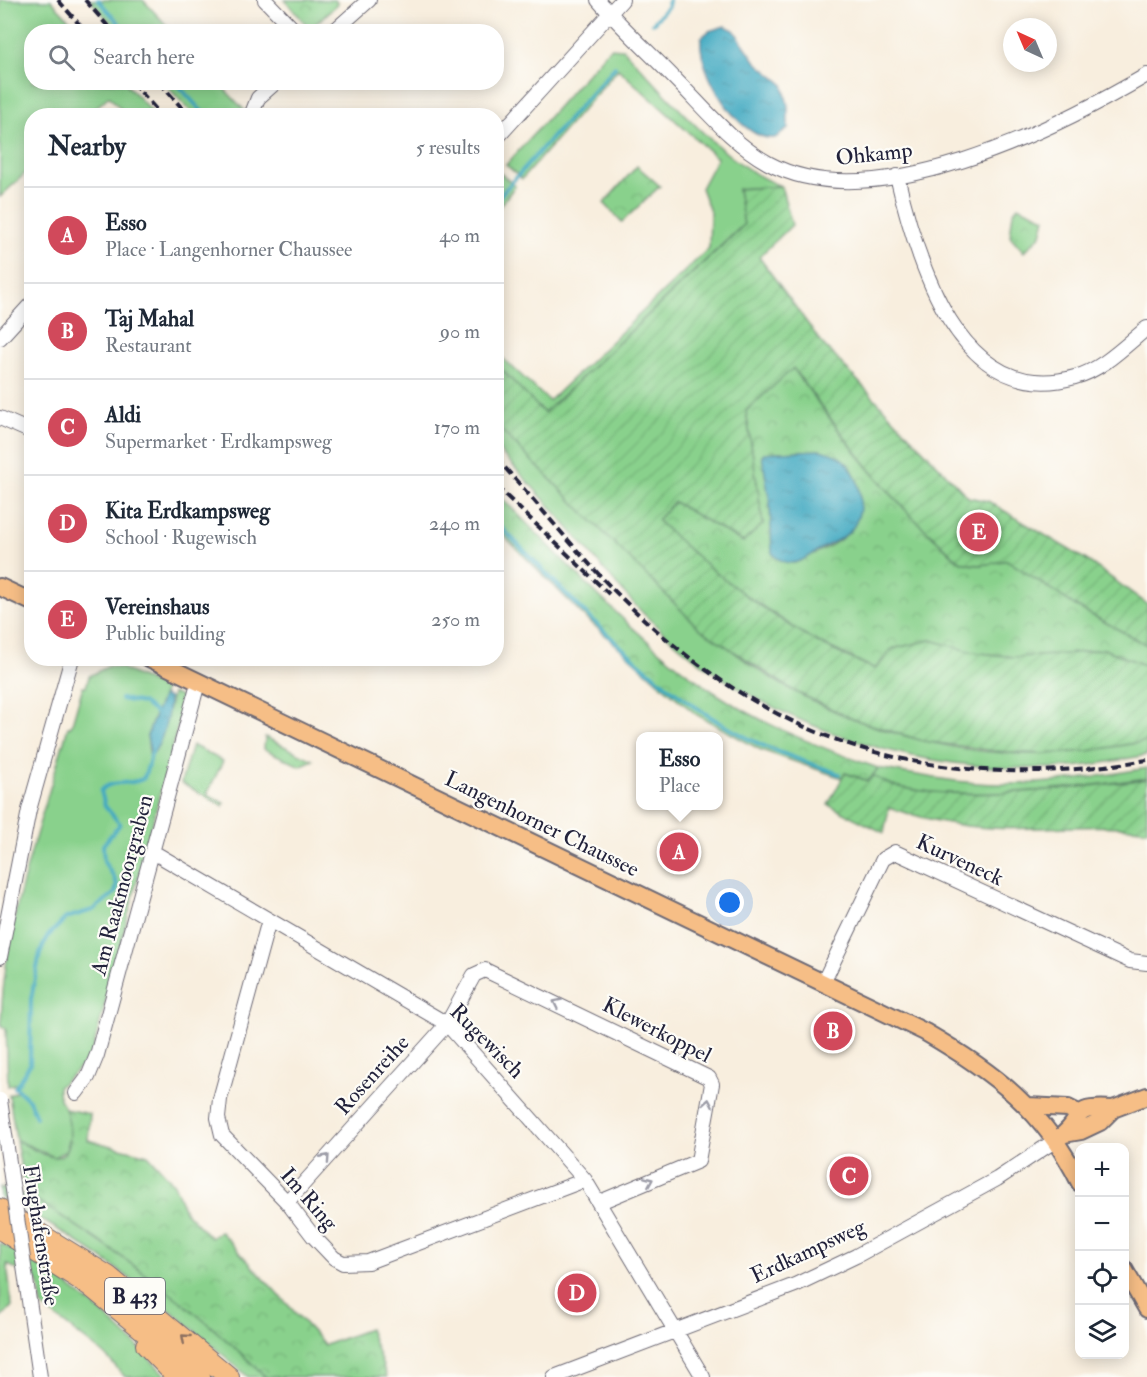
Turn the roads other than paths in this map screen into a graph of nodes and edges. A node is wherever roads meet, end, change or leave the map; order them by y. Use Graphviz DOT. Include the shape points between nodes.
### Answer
graph roads {
  1 [pos="265,0"];
  2 [pos="369,0"];
  3 [pos="598,0"];
  4 [pos="622,0"];
  5 [pos="610,15"];
  6 [pos="288,24"];
  7 [pos="342,24"];
  8 [pos="1147,75"];
  9 [pos="267,90"];
  10 [pos="254,108"];
  11 [pos="504,130"];
  12 [pos="897,176"];
  13 [pos="24,312"];
  14 [pos="1147,328"];
  15 [pos="0,338"];
  16 [pos="0,418"];
  17 [pos="24,428"];
  18 [pos="0,587"];
  19 [pos="24,598"];
  20 [pos="70,666"];
  21 [pos="165,666"];
  22 [pos="198,683"];
  23 [pos="153,852"];
  24 [pos="269,920"];
  25 [pos="0,957"];
  26 [pos="1147,963"];
  27 [pos="480,971"];
  28 [pos="823,983"];
  29 [pos="447,1024"];
  30 [pos="76,1093"];
  31 [pos="1147,1096"];
  32 [pos="0,1100"];
  33 [pos="1028,1106"];
  34 [pos="1113,1109"];
  35 [pos="1078,1113"];
  36 [pos="1060,1137"];
  37 [pos="1075,1172"];
  38 [pos="585,1180"];
  39 [pos="287,1202"];
  40 [pos="600,1202"];
  41 [pos="0,1209"];
  42 [pos="0,1229"];
  43 [pos="1129,1276"];
  44 [pos="90,1286"];
  45 [pos="1147,1309"];
  46 [pos="676,1331"];
  47 [pos="40,1377"];
  48 [pos="177,1377"];
  49 [pos="200,1377"];
  50 [pos="229,1377"];
  51 [pos="554,1377"];
  52 [pos="703,1377"];
  1 -- 6 [label="street"];
  2 -- 7 [label="street"];
  3 -- 5 [label="street, Ohkamp"];
  4 -- 5 [label="street"];
  5 -- 11 [label="street"];
  5 -- 12 [label="street, Ohkamp" via="739,143 770,164 792,173 834,181"];
  8 -- 12 [label="street, Ohkamp" via="1084,111 1024,138 966,159"];
  9 -- 10 [label="street"];
  12 -- 14 [label="street" via="912,234 932,286 955,327 986,361 1021,378 1042,381 1076,377 1104,362"];
  13 -- 15 [label="street"];
  16 -- 17 [label="street"];
  18 -- 19 [label="main road"];
  20 -- 25 [label="street" via="29,810"];
  21 -- 22 [label="main road, Langenhorner Chaussee"];
  22 -- 23 [label="street, Am Raakmoorgraben"];
  22 -- 28 [label="main road, Langenhorner Chaussee"];
  23 -- 24 [label="street, Rugewisch"];
  23 -- 30 [label="street, Am Raakmoorgraben" via="97,1055"];
  24 -- 29 [label="street, Rugewisch"];
  24 -- 39 [label="street, Im Ring" via="218,1118 222,1135"];
  26 -- 28 [label="street, Kurveneck" via="1120,957 895,852 883,859"];
  27 -- 29 [label="street, Rosenreihe"];
  40 -- 27 [label="street, Klewerkoppel, one-way" via="698,1161 712,1084 709,1078 489,971"];
  28 -- 33 [label="main road, Langenhorner Chaussee" via="925,1032 996,1077"];
  29 -- 38 [label="street, Rugewisch"];
  39 -- 29 [label="street, Rosenreihe, one-way"];
  31 -- 34 [label="main road, Erdkampsweg"];
  32 -- 47 [label="street, Flughafenstraße, bridge"];
  33 -- 35 [label="main road, Erdkampsweg" via="1068,1108"];
  33 -- 36 [label="main road, Langenhorner Chaussee"];
  34 -- 35 [label="main road, Erdkampsweg" via="1095,1108"];
  34 -- 36 [label="main road, Erdkampsweg" via="1100,1122"];
  35 -- 36 [label="main road, Erdkampsweg"];
  36 -- 37 [label="main road, Langenhorner Chaussee"];
  36 -- 46 [label="street, Erdkampsweg" via="997,1179 856,1256 795,1285"];
  38 -- 39 [label="street, Im Ring" via="356,1265 334,1258"];
  38 -- 40 [label="street, Rugewisch"];
  40 -- 46 [label="street, Rugewisch"];
  50 -- 41 [label="highway, B 433, one-way" via="108,1276"];
  42 -- 44 [label="highway, B 433"];
  43 -- 45 [label="main road"];
  44 -- 48 [label="highway"];
  44 -- 49 [label="highway, B 433"];
  46 -- 51 [label="street, Erdkampsweg"];
  46 -- 52 [label="street, Rugewisch"];
}
